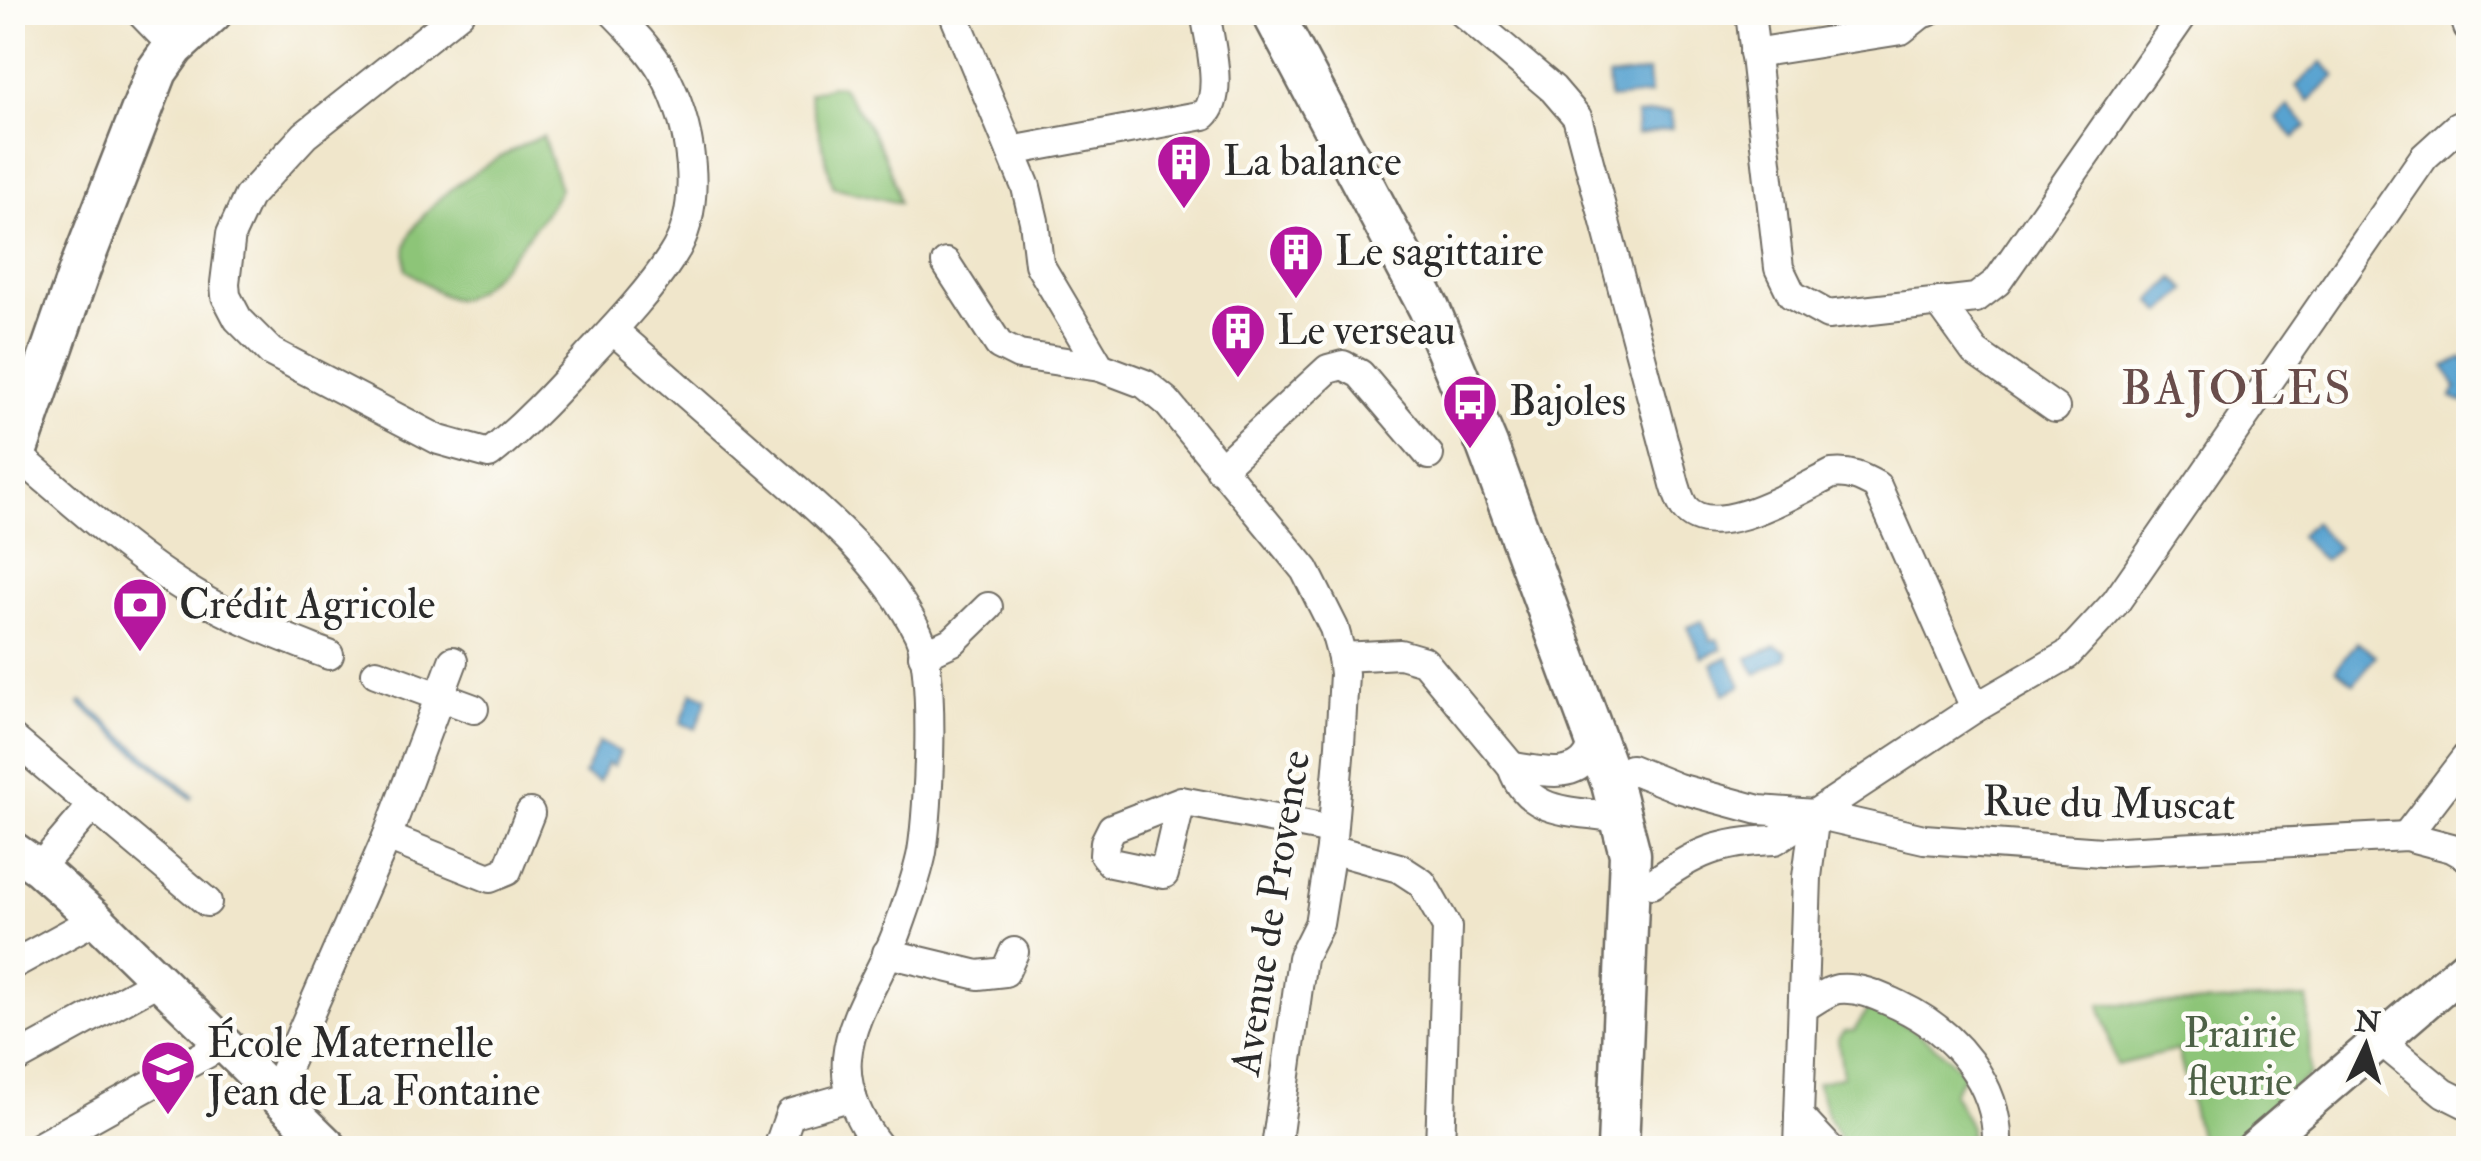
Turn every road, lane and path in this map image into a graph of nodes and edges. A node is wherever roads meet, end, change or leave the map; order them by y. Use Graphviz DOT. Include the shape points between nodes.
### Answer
graph roads {
  1 [pos="140,12"];
  2 [pos="212,12"];
  3 [pos="460,12"];
  4 [pos="614,12"];
  5 [pos="954,12"];
  6 [pos="1205,12"];
  7 [pos="1272,12"];
  8 [pos="1296,12"];
  9 [pos="1462,12"];
  10 [pos="1750,12"];
  11 [pos="1928,12"];
  12 [pos="2185,12"];
  13 [pos="2462,12"];
  14 [pos="2468,27"];
  15 [pos="174,47"];
  16 [pos="1754,53"];
  17 [pos="2468,122"];
  18 [pos="1010,151"];
  19 [pos="946,263"];
  20 [pos="1939,302"];
  21 [pos="613,330"];
  22 [pos="1100,367"];
  23 [pos="2054,408"];
  24 [pos="1429,456"];
  25 [pos="14,459"];
  26 [pos="1220,469"];
  27 [pos="988,607"];
  28 [pos="329,655"];
  29 [pos="923,655"];
  30 [pos="1342,657"];
  31 [pos="454,661"];
  32 [pos="376,673"];
  33 [pos="440,697"];
  34 [pos="474,708"];
  35 [pos="1976,708"];
  36 [pos="1594,732"];
  37 [pos="12,738"];
  38 [pos="2468,756"];
  39 [pos="1512,768"];
  40 [pos="1631,769"];
  41 [pos="1181,801"];
  42 [pos="93,806"];
  43 [pos="530,814"];
  44 [pos="1815,814"];
  45 [pos="1622,819"];
  46 [pos="387,836"];
  47 [pos="2406,836"];
  48 [pos="1331,839"];
  49 [pos="2468,857"];
  50 [pos="23,861"];
  51 [pos="1652,884"];
  52 [pos="207,902"];
  53 [pos="96,919"];
  54 [pos="1014,952"];
  55 [pos="887,953"];
  56 [pos="2468,964"];
  57 [pos="12,965"];
  58 [pos="158,981"];
  59 [pos="1804,1007"];
  60 [pos="2415,1013"];
  61 [pos="222,1045"];
  62 [pos="2372,1051"];
  63 [pos="12,1061"];
  64 [pos="2420,1074"];
  65 [pos="275,1093"];
  66 [pos="852,1096"];
  67 [pos="2468,1105"];
  68 [pos="1799,1116"];
  69 [pos="37,1148"];
  70 [pos="330,1148"];
  71 [pos="778,1148"];
  72 [pos="880,1148"];
  73 [pos="1276,1148"];
  74 [pos="1440,1148"];
  75 [pos="1618,1148"];
  76 [pos="1642,1148"];
  77 [pos="1798,1148"];
  78 [pos="1829,1148"];
  79 [pos="1997,1148"];
  80 [pos="2255,1148"];
  1 -- 15 [label="street"];
  2 -- 15 [label="main road"];
  3 -- 21 [label="street" via="305,136 248,197 226,254 226,296 238,319 271,352 439,440 489,454"];
  4 -- 21 [label="street" via="670,87 683,119 690,186 674,254"];
  5 -- 18 [label="street"];
  6 -- 18 [label="street" via="1215,88 1204,115"];
  7 -- 36 [label="main road" via="1429,308"];
  8 -- 40 [label="main road" via="1448,304"];
  9 -- 35 [label="street" via="1554,89 1578,118 1685,508 1716,521 1736,518 1832,474 1877,486"];
  10 -- 16 [label="street"];
  11 -- 16 [label="street" via="1901,30"];
  12 -- 20 [label="street" via="1997,282 1976,298"];
  13 -- 14 [label="street"];
  15 -- 25 [label="main road" via="135,120"];
  16 -- 20 [label="street" via="1779,268 1792,295 1828,315"];
  17 -- 35 [label="street" via="2424,157 2116,602 2068,655"];
  18 -- 22 [label="street" via="1026,187 1039,264"];
  19 -- 22 [label="street, Avenue de Provence" via="1000,345 1019,355"];
  20 -- 23 [label="street" via="1974,352"];
  21 -- 29 [label="street" via="848,534 884,576"];
  22 -- 26 [label="street, Avenue de Provence" via="1145,384 1166,401"];
  24 -- 26 [label="street" via="1360,374 1343,365 1328,368"];
  25 -- 28 [label="street" via="196,595"];
  26 -- 30 [label="street, Avenue de Provence" via="1305,570"];
  27 -- 29 [label="street" via="953,641"];
  29 -- 55 [label="street" via="929,761 922,853"];
  30 -- 39 [label="street" via="1400,654 1424,661"];
  30 -- 48 [label="street, Avenue de Provence"];
  31 -- 33 [label="street"];
  32 -- 33 [label="street"];
  33 -- 34 [label="street"];
  33 -- 46 [label="street"];
  35 -- 44 [label="street"];
  36 -- 39 [label="street" via="1588,756 1575,768 1551,774"];
  36 -- 45 [label="main road"];
  37 -- 42 [label="street"];
  38 -- 47 [label="street"];
  39 -- 45 [label="street" via="1534,799 1556,811"];
  40 -- 44 [label="street, Rue du Muscat" via="1759,810"];
  40 -- 51 [label="main road" via="1650,827"];
  41 -- 48 [label="street"];
  42 -- 50 [label="street"];
  42 -- 52 [label="street"];
  43 -- 46 [label="street" via="508,871 490,878"];
  44 -- 47 [label="street, Rue du Muscat" via="1924,839 2102,852"];
  44 -- 51 [label="street" via="1775,840 1736,842 1689,856"];
  44 -- 59 [label="street"];
  45 -- 75 [label="main road" via="1630,894"];
  46 -- 65 [label="street"];
  47 -- 49 [label="street, Rue du Muscat"];
  48 -- 73 [label="street, Avenue de Provence" via="1318,924 1302,958"];
  48 -- 74 [label="street" via="1422,883 1447,927"];
  50 -- 53 [label="street"];
  51 -- 76 [label="main road"];
  53 -- 57 [label="street"];
  53 -- 58 [label="street"];
  54 -- 55 [label="street" via="1005,972 993,975"];
  55 -- 66 [label="street" via="846,1058"];
  56 -- 60 [label="street"];
  58 -- 61 [label="street"];
  58 -- 63 [label="street"];
  59 -- 68 [label="street"];
  59 -- 79 [label="street" via="1835,989 1868,990 1952,1039 1982,1079 1998,1121"];
  60 -- 62 [label="street"];
  60 -- 64 [label="street"];
  61 -- 65 [label="street"];
  61 -- 69 [label="street"];
  62 -- 64 [label="street"];
  62 -- 80 [label="street"];
  64 -- 67 [label="street"];
  65 -- 70 [label="street"];
  66 -- 71 [label="street" via="790,1114"];
  66 -- 72 [label="street"];
  68 -- 77 [label="street"];
  68 -- 78 [label="street"];
}
